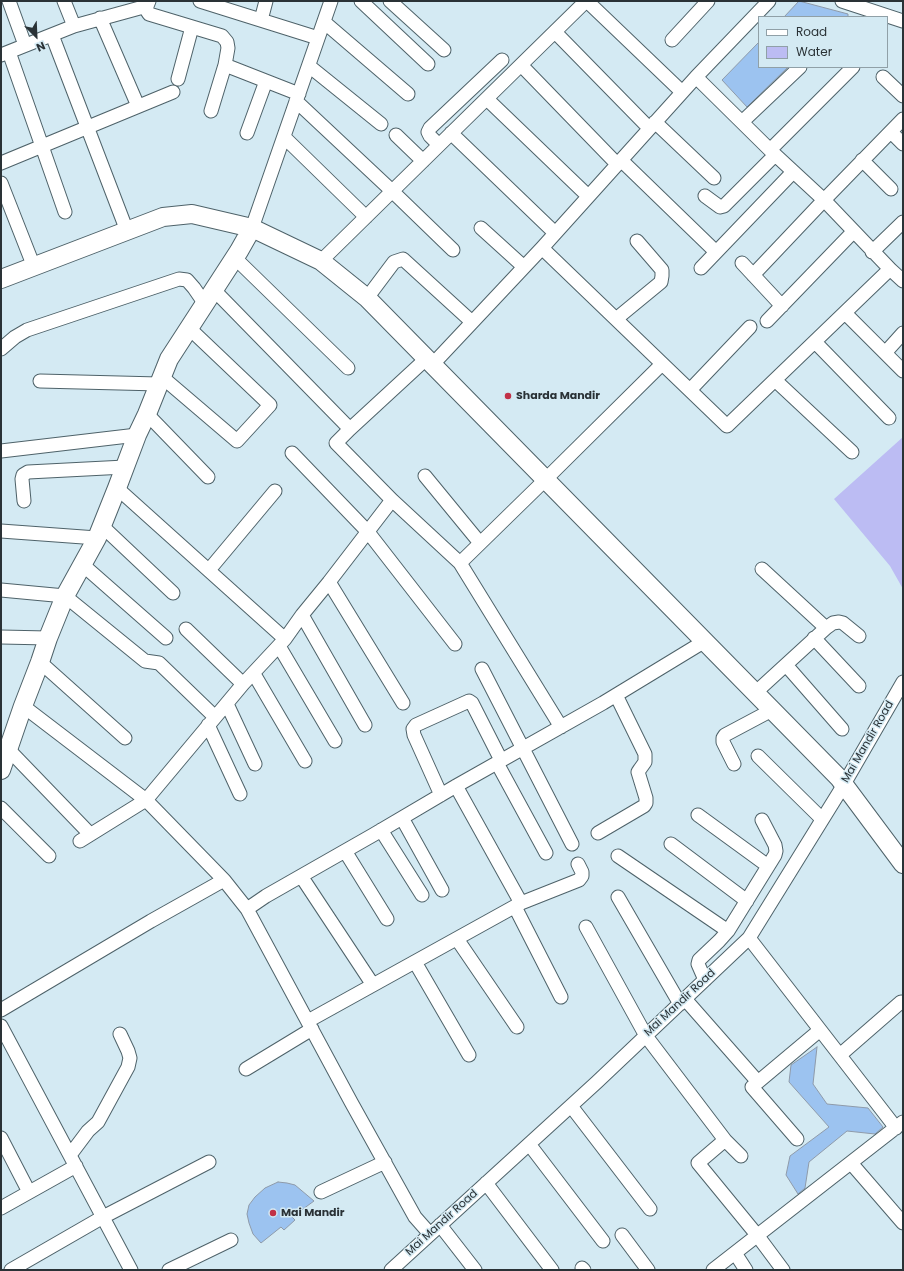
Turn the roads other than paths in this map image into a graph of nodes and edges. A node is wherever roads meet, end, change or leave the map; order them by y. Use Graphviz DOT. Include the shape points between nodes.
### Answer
graph roads {
  1 [pos="9,1"];
  2 [pos="64,1"];
  3 [pos="200,1"];
  4 [pos="266,1"];
  5 [pos="331,1"];
  6 [pos="361,1"];
  7 [pos="390,1"];
  8 [pos="587,1"];
  9 [pos="708,1"];
  10 [pos="769,1"];
  11 [pos="842,1"];
  12 [pos="148,3"];
  13 [pos="214,3"];
  14 [pos="888,16"];
  15 [pos="888,16"];
  16 [pos="100,18"];
  17 [pos="261,20"];
  18 [pos="903,21"];
  19 [pos="324,22"];
  20 [pos="74,26"];
  21 [pos="192,27"];
  22 [pos="555,32"];
  23 [pos="52,35"];
  24 [pos="318,38"];
  25 [pos="672,40"];
  26 [pos="25,45"];
  27 [pos="444,50"];
  28 [pos="5,53"];
  29 [pos="502,60"];
  30 [pos="428,64"];
  31 [pos="225,65"];
  32 [pos="521,65"];
  33 [pos="309,66"];
  34 [pos="799,68"];
  35 [pos="853,68"];
  36 [pos="696,77"];
  37 [pos="883,77"];
  38 [pos="178,79"];
  39 [pos="266,81"];
  40 [pos="173,92"];
  41 [pos="682,92"];
  42 [pos="408,94"];
  43 [pos="903,96"];
  44 [pos="298,97"];
  45 [pos="487,99"];
  46 [pos="138,106"];
  47 [pos="211,111"];
  48 [pos="903,119"];
  49 [pos="742,122"];
  50 [pos="381,124"];
  51 [pos="652,125"];
  52 [pos="88,127"];
  53 [pos="891,132"];
  54 [pos="247,133"];
  55 [pos="452,133"];
  56 [pos="396,135"];
  57 [pos="284,137"];
  58 [pos="903,144"];
  59 [pos="43,145"];
  60 [pos="439,145"];
  61 [pos="772,152"];
  62 [pos="2,160"];
  63 [pos="862,160"];
  64 [pos="423,161"];
  65 [pos="619,162"];
  66 [pos="793,172"];
  67 [pos="714,178"];
  68 [pos="1,183"];
  69 [pos="891,189"];
  70 [pos="392,191"];
  71 [pos="588,196"];
  72 [pos="705,196"];
  73 [pos="824,200"];
  74 [pos="65,212"];
  75 [pos="366,217"];
  76 [pos="903,222"];
  77 [pos="252,228"];
  78 [pos="481,228"];
  79 [pos="127,231"];
  80 [pos="853,232"];
  81 [pos="555,233"];
  82 [pos="637,241"];
  83 [pos="542,248"];
  84 [pos="453,250"];
  85 [pos="716,252"];
  86 [pos="872,252"];
  87 [pos="235,258"];
  88 [pos="321,262"];
  89 [pos="742,263"];
  90 [pos="34,267"];
  91 [pos="524,267"];
  92 [pos="701,268"];
  93 [pos="890,269"];
  94 [pos="753,274"];
  95 [pos="1,279"];
  96 [pos="902,279"];
  97 [pos="210,297"];
  98 [pos="367,298"];
  99 [pos="782,306"];
  100 [pos="845,313"];
  101 [pos="616,319"];
  102 [pos="767,321"];
  103 [pos="472,322"];
  104 [pos="750,327"];
  105 [pos="189,328"];
  106 [pos="903,334"];
  107 [pos="815,342"];
  108 [pos="1,349"];
  109 [pos="885,353"];
  110 [pos="430,361"];
  111 [pos="662,364"];
  112 [pos="348,368"];
  113 [pos="903,371"];
  114 [pos="775,380"];
  115 [pos="40,381"];
  116 [pos="160,381"];
  117 [pos="690,390"];
  118 [pos="147,414"];
  119 [pos="889,418"];
  120 [pos="350,429"];
  121 [pos="137,434"];
  122 [pos="1,451"];
  123 [pos="852,452"];
  124 [pos="292,453"];
  125 [pos="125,467"];
  126 [pos="208,476"];
  127 [pos="425,476"];
  128 [pos="546,480"];
  129 [pos="118,488"];
  130 [pos="275,491"];
  131 [pos="392,500"];
  132 [pos="24,501"];
  133 [pos="1,531"];
  134 [pos="99,532"];
  135 [pos="368,532"];
  136 [pos="480,543"];
  137 [pos="460,563"];
  138 [pos="83,565"];
  139 [pos="762,569"];
  140 [pos="209,570"];
  141 [pos="329,582"];
  142 [pos="1,590"];
  143 [pos="173,593"];
  144 [pos="65,596"];
  145 [pos="302,615"];
  146 [pos="826,628"];
  147 [pos="186,629"];
  148 [pos="859,636"];
  149 [pos="1,637"];
  150 [pos="48,638"];
  151 [pos="166,638"];
  152 [pos="814,638"];
  153 [pos="282,642"];
  154 [pos="705,642"];
  155 [pos="455,644"];
  156 [pos="40,662"];
  157 [pos="786,665"];
  158 [pos="482,669"];
  159 [pos="254,674"];
  160 [pos="903,682"];
  161 [pos="243,684"];
  162 [pos="859,686"];
  163 [pos="755,693"];
  164 [pos="616,695"];
  165 [pos="403,703"];
  166 [pos="227,704"];
  167 [pos="23,706"];
  168 [pos="772,710"];
  169 [pos="212,721"];
  170 [pos="365,725"];
  171 [pos="561,727"];
  172 [pos="842,729"];
  173 [pos="126,738"];
  174 [pos="335,741"];
  175 [pos="4,749"];
  176 [pos="522,749"];
  177 [pos="758,756"];
  178 [pos="305,761"];
  179 [pos="499,762"];
  180 [pos="255,764"];
  181 [pos="734,764"];
  182 [pos="1,770"];
  183 [pos="843,784"];
  184 [pos="456,786"];
  185 [pos="240,794"];
  186 [pos="441,795"];
  187 [pos="146,800"];
  188 [pos="1,808"];
  189 [pos="698,815"];
  190 [pos="402,818"];
  191 [pos="822,819"];
  192 [pos="762,820"];
  193 [pos="381,830"];
  194 [pos="598,833"];
  195 [pos="572,844"];
  196 [pos="671,844"];
  197 [pos="345,851"];
  198 [pos="546,854"];
  199 [pos="49,856"];
  200 [pos="618,856"];
  201 [pos="578,864"];
  202 [pos="903,864"];
  203 [pos="768,866"];
  204 [pos="301,876"];
  205 [pos="224,880"];
  206 [pos="442,890"];
  207 [pos="422,895"];
  208 [pos="618,897"];
  209 [pos="746,901"];
  210 [pos="518,905"];
  211 [pos="247,910"];
  212 [pos="387,919"];
  213 [pos="586,927"];
  214 [pos="728,931"];
  215 [pos="749,938"];
  216 [pos="457,939"];
  217 [pos="415,962"];
  218 [pos="705,980"];
  219 [pos="373,985"];
  220 [pos="561,996"];
  221 [pos="682,1002"];
  222 [pos="901,1002"];
  223 [pos="1,1010"];
  224 [pos="310,1025"];
  225 [pos="1,1026"];
  226 [pos="517,1027"];
  227 [pos="820,1030"];
  228 [pos="120,1034"];
  229 [pos="646,1036"];
  230 [pos="468,1055"];
  231 [pos="840,1055"];
  232 [pos="246,1069"];
  233 [pos="758,1082"];
  234 [pos="571,1106"];
  235 [pos="899,1125"];
  236 [pos="1,1138"];
  237 [pos="797,1139"];
  238 [pos="725,1140"];
  239 [pos="529,1144"];
  240 [pos="741,1156"];
  241 [pos="73,1161"];
  242 [pos="209,1162"];
  243 [pos="385,1162"];
  244 [pos="850,1163"];
  245 [pos="486,1183"];
  246 [pos="29,1192"];
  247 [pos="321,1192"];
  248 [pos="1,1208"];
  249 [pos="650,1209"];
  250 [pos="103,1218"];
  251 [pos="903,1223"];
  252 [pos="435,1230"];
  253 [pos="622,1235"];
  254 [pos="757,1236"];
  255 [pos="231,1240"];
  256 [pos="603,1241"];
  257 [pos="735,1252"];
  258 [pos="11,1270"];
  259 [pos="132,1270"];
  260 [pos="169,1270"];
  261 [pos="391,1270"];
  262 [pos="475,1270"];
  263 [pos="552,1270"];
  264 [pos="648,1270"];
  265 [pos="713,1270"];
  266 [pos="746,1270"];
  267 [pos="783,1270"];
  1 -- 26 [label="street"];
  2 -- 20 [label="street"];
  3 -- 13 [label="street"];
  4 -- 17 [label="street"];
  5 -- 19 [label="street"];
  6 -- 30 [label="street"];
  7 -- 27 [label="street"];
  8 -- 22 [label="street"];
  8 -- 41 [label="street"];
  9 -- 25 [label="street"];
  10 -- 36 [label="street"];
  11 -- 15 [label="street"];
  12 -- 16 [label="street"];
  12 -- 21 [label="street" via="149,14"];
  13 -- 17 [label="street"];
  14 -- 18 [label="street"];
  16 -- 20 [label="street"];
  16 -- 46 [label="street"];
  17 -- 24 [label="street"];
  19 -- 24 [label="street"];
  19 -- 42 [label="street"];
  20 -- 23 [label="street"];
  21 -- 31 [label="street" via="222,36 228,48"];
  21 -- 38 [label="street"];
  22 -- 32 [label="street"];
  22 -- 51 [label="street"];
  23 -- 26 [label="street"];
  23 -- 52 [label="street"];
  24 -- 33 [label="street"];
  26 -- 28 [label="street"];
  28 -- 59 [label="street"];
  29 -- 60 [label="street" via="430,128 430,136"];
  31 -- 39 [label="street"];
  31 -- 47 [label="street"];
  32 -- 45 [label="street"];
  32 -- 65 [label="street"];
  33 -- 44 [label="street"];
  33 -- 50 [label="street"];
  34 -- 49 [label="street"];
  35 -- 61 [label="street"];
  36 -- 41 [label="street"];
  36 -- 49 [label="street"];
  37 -- 43 [label="street"];
  39 -- 44 [label="street"];
  39 -- 54 [label="street"];
  40 -- 46 [label="street"];
  41 -- 51 [label="street"];
  44 -- 57 [label="street"];
  44 -- 70 [label="street"];
  45 -- 55 [label="street"];
  45 -- 71 [label="street"];
  46 -- 52 [label="street"];
  48 -- 53 [label="street"];
  49 -- 61 [label="street"];
  51 -- 65 [label="street"];
  51 -- 67 [label="street"];
  52 -- 59 [label="street"];
  52 -- 79 [label="street"];
  53 -- 58 [label="street"];
  53 -- 63 [label="street"];
  55 -- 60 [label="street"];
  55 -- 81 [label="street"];
  56 -- 64 [label="street"];
  57 -- 75 [label="street"];
  57 -- 77 [label="street"];
  59 -- 62 [label="street"];
  59 -- 74 [label="street"];
  60 -- 64 [label="street"];
  61 -- 66 [label="street"];
  61 -- 72 [label="street" via="724,206 720,207"];
  63 -- 69 [label="street"];
  63 -- 73 [label="street"];
  64 -- 70 [label="street"];
  65 -- 71 [label="street"];
  65 -- 85 [label="street"];
  66 -- 73 [label="street"];
  66 -- 85 [label="street"];
  68 -- 90 [label="street"];
  70 -- 75 [label="street"];
  70 -- 84 [label="street"];
  71 -- 81 [label="street"];
  73 -- 80 [label="street"];
  73 -- 94 [label="street"];
  75 -- 88 [label="street"];
  76 -- 86 [label="street"];
  77 -- 79 [label="main road" via="192,214 163,217"];
  77 -- 87 [label="main road"];
  77 -- 88 [label="main road"];
  78 -- 91 [label="street"];
  79 -- 90 [label="main road"];
  80 -- 86 [label="street"];
  80 -- 99 [label="street"];
  81 -- 83 [label="street"];
  82 -- 101 [label="street" via="662,270 661,282"];
  83 -- 91 [label="street"];
  83 -- 101 [label="street"];
  85 -- 92 [label="street"];
  86 -- 93 [label="street"];
  87 -- 97 [label="main road"];
  87 -- 112 [label="street"];
  88 -- 98 [label="main road"];
  89 -- 94 [label="street"];
  90 -- 95 [label="main road"];
  91 -- 103 [label="street"];
  93 -- 96 [label="street"];
  93 -- 100 [label="street"];
  94 -- 99 [label="street"];
  97 -- 105 [label="main road"];
  97 -- 108 [label="street" via="194,288 187,280 179,279 27,330 15,336"];
  97 -- 120 [label="street"];
  98 -- 103 [label="street" via="394,262 403,259"];
  98 -- 110 [label="main road"];
  99 -- 102 [label="street"];
  100 -- 107 [label="street"];
  100 -- 109 [label="street"];
  101 -- 111 [label="street"];
  103 -- 110 [label="street"];
  104 -- 117 [label="street"];
  105 -- 116 [label="main road" via="169,359"];
  105 -- 116 [label="street" via="270,405 237,441"];
  106 -- 109 [label="street"];
  107 -- 114 [label="street"];
  107 -- 119 [label="street"];
  109 -- 113 [label="street"];
  110 -- 120 [label="street"];
  110 -- 128 [label="main road"];
  111 -- 117 [label="street"];
  111 -- 128 [label="street"];
  114 -- 117 [label="street" via="728,426"];
  114 -- 123 [label="street"];
  115 -- 116 [label="street"];
  116 -- 118 [label="main road"];
  118 -- 121 [label="main road"];
  118 -- 126 [label="street"];
  120 -- 131 [label="street" via="336,443"];
  121 -- 122 [label="street"];
  121 -- 125 [label="main road"];
  124 -- 135 [label="street"];
  125 -- 129 [label="main road"];
  125 -- 132 [label="street" via="28,472 22,479"];
  127 -- 136 [label="street"];
  128 -- 136 [label="street"];
  128 -- 154 [label="main road"];
  129 -- 134 [label="main road"];
  129 -- 140 [label="street"];
  130 -- 140 [label="street"];
  131 -- 135 [label="street"];
  131 -- 137 [label="street"];
  133 -- 134 [label="street"];
  134 -- 138 [label="main road"];
  134 -- 143 [label="street"];
  135 -- 141 [label="street"];
  135 -- 155 [label="street"];
  136 -- 137 [label="street"];
  137 -- 171 [label="street"];
  138 -- 144 [label="main road"];
  138 -- 151 [label="street"];
  139 -- 146 [label="street"];
  140 -- 153 [label="street"];
  141 -- 145 [label="street"];
  141 -- 165 [label="street"];
  142 -- 144 [label="street"];
  144 -- 150 [label="main road"];
  144 -- 169 [label="street" via="145,661 159,662"];
  145 -- 153 [label="street"];
  145 -- 170 [label="street"];
  146 -- 148 [label="street" via="839,622"];
  146 -- 152 [label="street"];
  147 -- 161 [label="street"];
  149 -- 150 [label="street"];
  150 -- 156 [label="main road"];
  152 -- 157 [label="street"];
  152 -- 162 [label="street"];
  153 -- 159 [label="street"];
  153 -- 174 [label="street"];
  154 -- 163 [label="main road"];
  154 -- 164 [label="street"];
  156 -- 167 [label="main road"];
  156 -- 173 [label="street"];
  157 -- 163 [label="street"];
  157 -- 172 [label="street"];
  158 -- 176 [label="street"];
  159 -- 161 [label="street"];
  159 -- 178 [label="street"];
  160 -- 183 [label="street, Mai Mandir Road"];
  161 -- 166 [label="street"];
  163 -- 168 [label="main road"];
  164 -- 171 [label="street"];
  164 -- 194 [label="street" via="644,754 645,762 638,772 646,803"];
  166 -- 169 [label="street"];
  166 -- 180 [label="street"];
  167 -- 175 [label="main road"];
  167 -- 187 [label="street"];
  168 -- 181 [label="street" via="725,735 723,742"];
  168 -- 183 [label="main road"];
  169 -- 185 [label="street"];
  169 -- 187 [label="street"];
  171 -- 176 [label="street"];
  175 -- 182 [label="main road"];
  175 -- 187 [label="street" via="85,837"];
  176 -- 179 [label="street"];
  176 -- 195 [label="street"];
  177 -- 191 [label="street"];
  179 -- 184 [label="street"];
  179 -- 186 [label="street" via="472,703 469,702 416,725 413,729 414,735"];
  179 -- 198 [label="street"];
  183 -- 191 [label="street, Mai Mandir Road"];
  183 -- 202 [label="main road"];
  184 -- 186 [label="street"];
  184 -- 210 [label="street"];
  186 -- 190 [label="street"];
  187 -- 205 [label="street"];
  188 -- 199 [label="street"];
  189 -- 203 [label="street"];
  190 -- 193 [label="street"];
  190 -- 206 [label="street"];
  191 -- 215 [label="street, Mai Mandir Road"];
  192 -- 203 [label="street" via="776,851"];
  193 -- 197 [label="street"];
  193 -- 207 [label="street"];
  196 -- 209 [label="street"];
  197 -- 204 [label="street"];
  197 -- 212 [label="street"];
  200 -- 214 [label="street"];
  201 -- 210 [label="street" via="582,872 579,880"];
  203 -- 209 [label="street"];
  204 -- 211 [label="street"];
  204 -- 219 [label="street"];
  205 -- 211 [label="street"];
  205 -- 223 [label="street"];
  208 -- 221 [label="street"];
  209 -- 214 [label="street"];
  210 -- 216 [label="street"];
  210 -- 220 [label="street"];
  211 -- 224 [label="street"];
  213 -- 229 [label="street"];
  214 -- 218 [label="street" via="699,960 698,964"];
  215 -- 218 [label="street, Mai Mandir Road"];
  215 -- 227 [label="street"];
  216 -- 217 [label="street"];
  216 -- 226 [label="street"];
  217 -- 219 [label="street"];
  217 -- 230 [label="street"];
  218 -- 221 [label="street, Mai Mandir Road"];
  219 -- 224 [label="street"];
  221 -- 229 [label="street, Mai Mandir Road"];
  221 -- 233 [label="street"];
  222 -- 231 [label="street"];
  224 -- 232 [label="street"];
  224 -- 243 [label="street"];
  225 -- 241 [label="street"];
  227 -- 231 [label="street"];
  227 -- 233 [label="street"];
  228 -- 241 [label="street" via="130,1058 128,1068 98,1122 88,1131"];
  229 -- 234 [label="street, Mai Mandir Road"];
  229 -- 238 [label="street"];
  231 -- 235 [label="street"];
  233 -- 237 [label="street" via="752,1087"];
  234 -- 239 [label="street, Mai Mandir Road"];
  234 -- 249 [label="street"];
  235 -- 244 [label="street"];
  236 -- 246 [label="street"];
  238 -- 240 [label="street"];
  238 -- 254 [label="street" via="698,1163"];
  239 -- 245 [label="street, Mai Mandir Road"];
  239 -- 256 [label="street"];
  241 -- 246 [label="street"];
  241 -- 250 [label="street"];
  242 -- 250 [label="street"];
  243 -- 247 [label="street"];
  243 -- 252 [label="street" via="415,1217"];
  244 -- 251 [label="street"];
  244 -- 254 [label="street"];
  245 -- 252 [label="street, Mai Mandir Road"];
  245 -- 263 [label="street"];
  246 -- 248 [label="street"];
  250 -- 258 [label="street"];
  250 -- 259 [label="street"];
  252 -- 261 [label="street, Mai Mandir Road"];
  252 -- 262 [label="street"];
  253 -- 264 [label="street"];
  254 -- 257 [label="street"];
  254 -- 267 [label="street"];
  255 -- 260 [label="street"];
  257 -- 265 [label="street"];
  257 -- 266 [label="street"];
}
